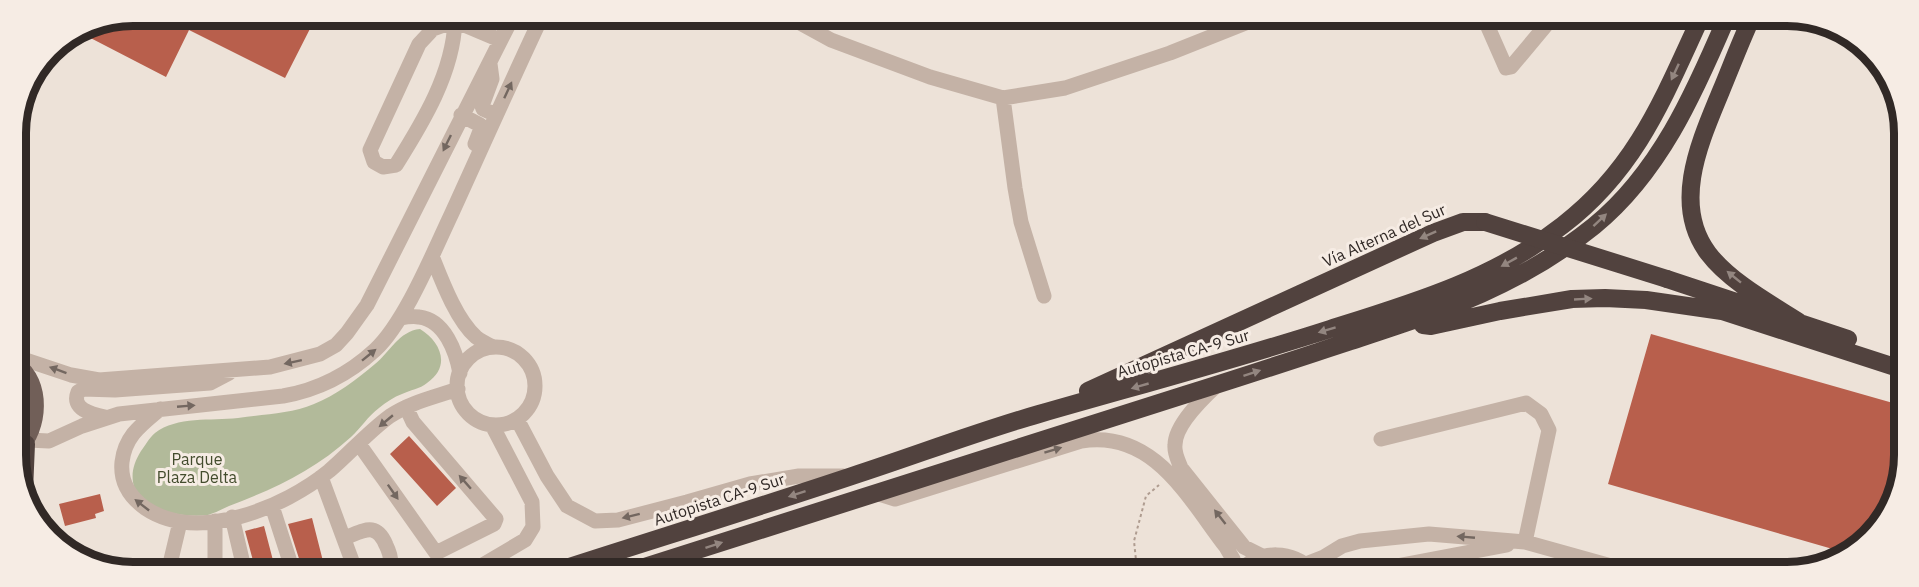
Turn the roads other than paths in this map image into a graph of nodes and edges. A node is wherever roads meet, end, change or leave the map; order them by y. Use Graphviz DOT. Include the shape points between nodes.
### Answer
graph roads {
  1 [pos="439,26"];
  2 [pos="454,26"];
  3 [pos="471,26"];
  4 [pos="508,26"];
  5 [pos="537,26"];
  6 [pos="806,26"];
  7 [pos="1238,26"];
  8 [pos="1488,26"];
  9 [pos="1545,26"];
  10 [pos="1697,26"];
  11 [pos="1723,26"];
  12 [pos="1732,26"];
  13 [pos="1747,26"];
  14 [pos="500,40"];
  15 [pos="490,61"];
  16 [pos="1705,67"];
  17 [pos="1003,98"];
  18 [pos="461,115"];
  19 [pos="496,115"];
  20 [pos="466,182"];
  21 [pos="432,256"];
  22 [pos="1044,296"];
  23 [pos="400,318"];
  24 [pos="1799,322"];
  25 [pos="1401,325"];
  26 [pos="493,347"];
  27 [pos="1894,354"];
  28 [pos="26,360"];
  29 [pos="1894,367"];
  30 [pos="234,370"];
  31 [pos="460,373"];
  32 [pos="26,375"];
  33 [pos="1216,385"];
  34 [pos="458,389"];
  35 [pos="406,407"];
  36 [pos="160,408"];
  37 [pos="1035,415"];
  38 [pos="105,417"];
  39 [pos="517,419"];
  40 [pos="492,425"];
  41 [pos="1381,439"];
  42 [pos="26,441"];
  43 [pos="359,444"];
  44 [pos="26,446"];
  45 [pos="852,476"];
  46 [pos="321,477"];
  47 [pos="876,494"];
  48 [pos="272,506"];
  49 [pos="232,517"];
  50 [pos="180,522"];
  51 [pos="215,522"];
  52 [pos="344,538"];
  53 [pos="1525,542"];
  54 [pos="1262,556"];
  55 [pos="1233,561"];
  56 [pos="1251,561"];
  57 [pos="1300,561"];
  58 [pos="1318,561"];
  59 [pos="1422,561"];
  60 [pos="1594,561"];
  61 [pos="170,562"];
  62 [pos="214,562"];
  63 [pos="243,562"];
  64 [pos="290,562"];
  65 [pos="352,562"];
  66 [pos="391,562"];
  67 [pos="488,562"];
  68 [pos="586,562"];
  69 [pos="661,562"];
  1 -- 2 [label="street" via="419,44 370,150 374,162 383,167 396,165 412,139 446,69"];
  3 -- 14 [label="street"];
  4 -- 14 [label="street"];
  19 -- 5 [label="street, one-way"];
  6 -- 17 [label="street" via="831,40 930,77"];
  7 -- 17 [label="street" via="1065,88"];
  8 -- 9 [label="street" via="1506,68 1511,68"];
  10 -- 37 [label="highway, Autopista CA-9 Sur, one-way" via="1656,113 1621,168 1567,223 1520,256 1476,279 1378,314 1253,354"];
  11 -- 16 [label="highway"];
  12 -- 16 [label="highway"];
  24 -- 13 [label="highway, one-way" via="1741,283 1708,253 1697,233 1692,210 1692,170 1700,142"];
  14 -- 15 [label="street"];
  15 -- 18 [label="street"];
  15 -- 19 [label="street" via="492,79 482,106"];
  25 -- 16 [label="highway, one-way" via="1514,279 1595,225 1633,186 1669,137"];
  17 -- 22 [label="street" via="1021,222"];
  18 -- 20 [label="street" via="480,125"];
  18 -- 30 [label="street, one-way" via="367,305 347,333 336,345 303,360"];
  19 -- 20 [label="street"];
  20 -- 21 [label="street"];
  21 -- 23 [label="street"];
  21 -- 26 [label="street" via="464,324"];
  23 -- 31 [label="street" via="433,321 457,355"];
  36 -- 23 [label="street, one-way" via="283,396 321,387 377,349"];
  24 -- 27 [label="highway, Vía Alterna del Sur"];
  24 -- 37 [label="highway, Vía Alterna del Sur, one-way, bridge" via="1485,222 1463,222"];
  25 -- 29 [label="highway, one-way" via="1431,326 1572,299 1646,300 1722,311"];
  33 -- 25 [label="highway, one-way"];
  26 -- 31 [label="street" via="472,355"];
  26 -- 39 [label="street" via="520,355 535,381 528,409"];
  30 -- 28 [label="street, one-way" via="99,380"];
  30 -- 38 [label="street" via="210,383 115,390 91,388 78,392 77,404 86,412"];
  31 -- 34 [label="street"];
  32 -- 42 [label="main road" via="34,389 37,415"];
  33 -- 47 [label="highway"];
  54 -- 33 [label="street, one-way" via="1244,547 1181,468 1176,455 1174,443 1186,419"];
  34 -- 35 [label="street"];
  34 -- 40 [label="street" via="468,413"];
  35 -- 43 [label="street, one-way"];
  43 -- 35 [label="street, one-way" via="436,553 494,524 496,519 413,422"];
  36 -- 38 [label="street"];
  50 -- 36 [label="street, one-way" via="153,513 128,494 121,470 128,440"];
  37 -- 45 [label="highway, Autopista CA-9 Sur"];
  38 -- 44 [label="street" via="49,441"];
  39 -- 40 [label="street"];
  45 -- 39 [label="street, one-way" via="799,476 750,483 618,520 595,521 567,506"];
  40 -- 67 [label="street" via="532,502 533,527 525,540"];
  41 -- 53 [label="street" via="1526,403 1541,414 1549,430"];
  43 -- 46 [label="street"];
  45 -- 68 [label="highway, Autopista CA-9 Sur, one-way"];
  46 -- 48 [label="street"];
  46 -- 52 [label="street"];
  47 -- 55 [label="street, one-way" via="895,498 1081,441 1111,439 1141,451 1171,474"];
  69 -- 47 [label="highway, one-way"];
  48 -- 49 [label="street"];
  48 -- 64 [label="street"];
  49 -- 51 [label="street"];
  49 -- 63 [label="street"];
  50 -- 51 [label="street"];
  50 -- 61 [label="street"];
  51 -- 62 [label="street"];
  52 -- 65 [label="street"];
  52 -- 66 [label="street" via="366,530 381,533"];
  53 -- 58 [label="street, one-way" via="1429,534 1390,536 1342,546"];
  53 -- 59 [label="street"];
  53 -- 60 [label="street"];
  54 -- 56 [label="street"];
  54 -- 57 [label="street" via="1292,556"];
}
